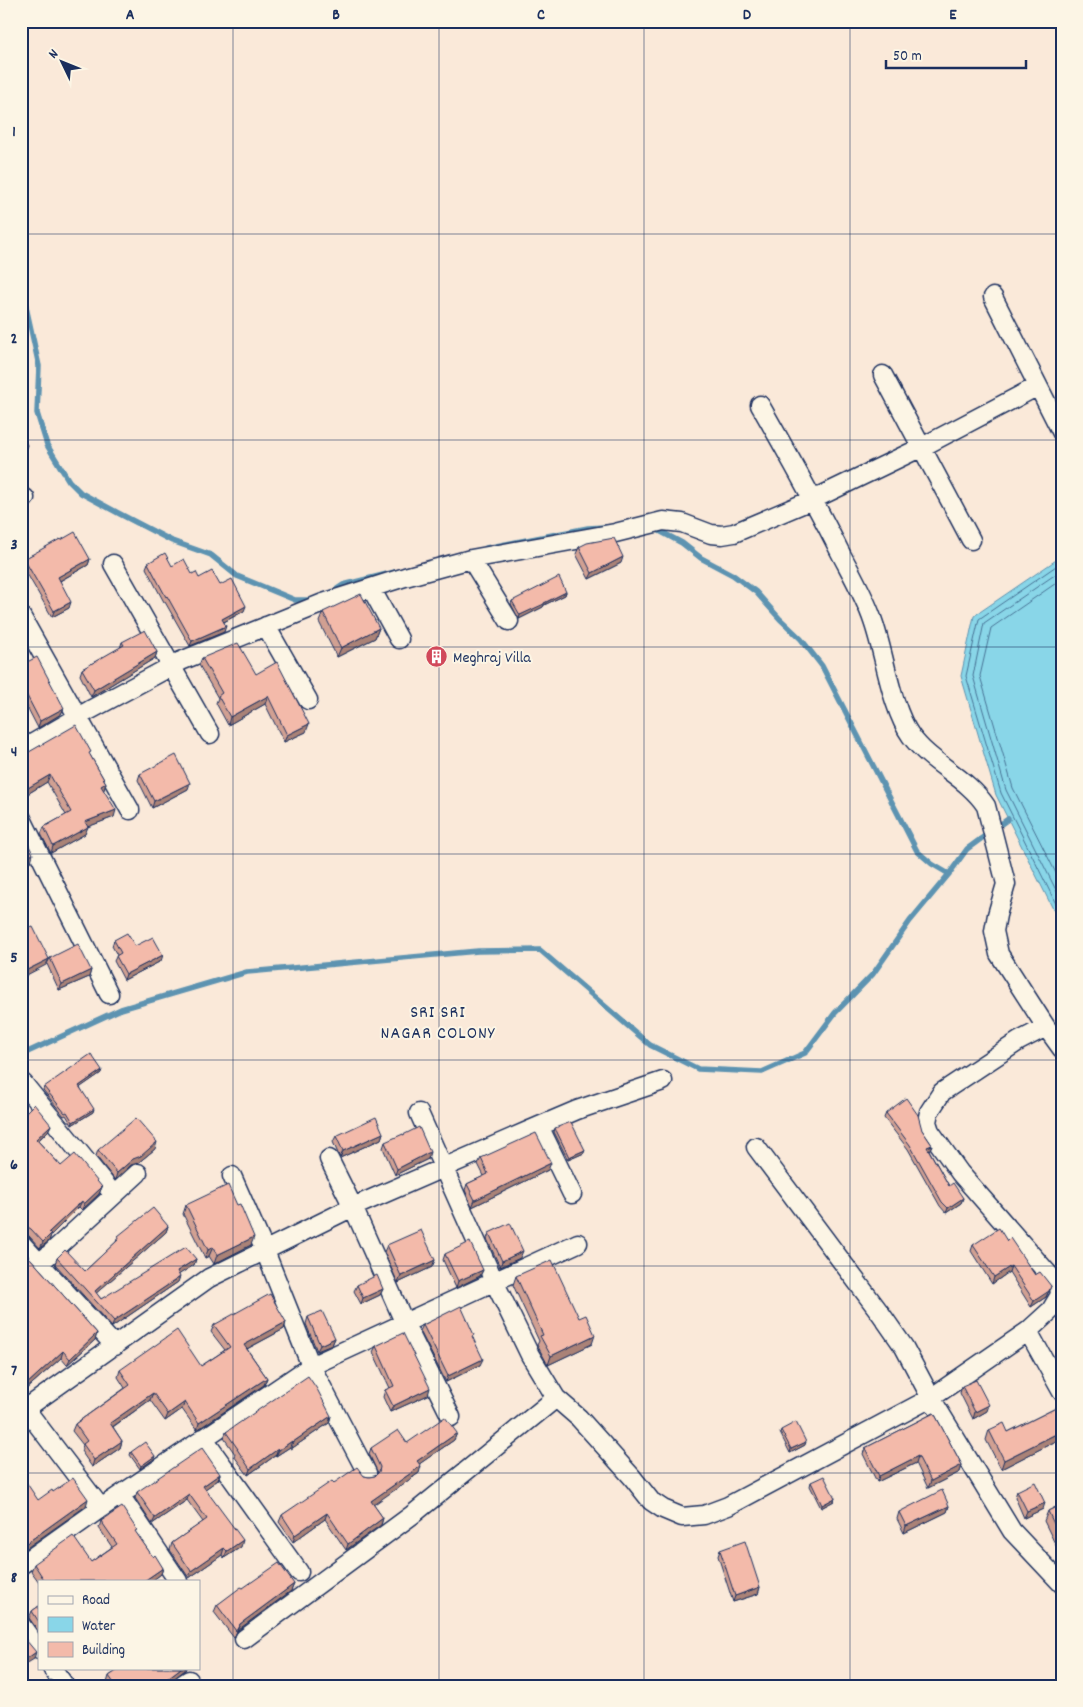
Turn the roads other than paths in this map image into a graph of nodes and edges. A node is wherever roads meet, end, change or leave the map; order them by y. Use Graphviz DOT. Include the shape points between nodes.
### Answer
graph roads {
  1 [pos="993,297"];
  2 [pos="883,375"];
  3 [pos="1038,386"];
  4 [pos="760,405"];
  5 [pos="1062,432"];
  6 [pos="922,447"];
  7 [pos="814,500"];
  8 [pos="972,540"];
  9 [pos="471,559"];
  10 [pos="113,564"];
  11 [pos="371,588"];
  12 [pos="21,616"];
  13 [pos="509,621"];
  14 [pos="266,626"];
  15 [pos="399,639"];
  16 [pos="171,667"];
  17 [pos="308,700"];
  18 [pos="78,716"];
  19 [pos="210,734"];
  20 [pos="21,750"];
  21 [pos="130,810"];
  22 [pos="21,817"];
  23 [pos="108,994"];
  24 [pos="1046,1027"];
  25 [pos="1062,1049"];
  26 [pos="663,1081"];
  27 [pos="23,1083"];
  28 [pos="419,1113"];
  29 [pos="539,1126"];
  30 [pos="756,1148"];
  31 [pos="329,1159"];
  32 [pos="443,1169"];
  33 [pos="138,1173"];
  34 [pos="232,1176"];
  35 [pos="572,1194"];
  36 [pos="114,1195"];
  37 [pos="353,1207"];
  38 [pos="21,1243"];
  39 [pos="578,1243"];
  40 [pos="265,1251"];
  41 [pos="40,1263"];
  42 [pos="494,1281"];
  43 [pos="405,1324"];
  44 [pos="1028,1330"];
  45 [pos="115,1346"];
  46 [pos="312,1366"];
  47 [pos="1062,1392"];
  48 [pos="556,1398"];
  49 [pos="931,1398"];
  50 [pos="23,1408"];
  51 [pos="451,1417"];
  52 [pos="203,1438"];
  53 [pos="367,1473"];
  54 [pos="120,1495"];
  55 [pos="101,1508"];
  56 [pos="21,1564"];
  57 [pos="299,1572"];
  58 [pos="170,1578"];
  59 [pos="1062,1584"];
  60 [pos="21,1625"];
  61 [pos="244,1639"];
  62 [pos="38,1649"];
  63 [pos="53,1670"];
  64 [pos="65,1686"];
  1 -- 3 [label="street"];
  2 -- 6 [label="street"];
  3 -- 5 [label="street"];
  3 -- 6 [label="street"];
  4 -- 7 [label="street"];
  6 -- 7 [label="street"];
  6 -- 8 [label="street"];
  7 -- 9 [label="street" via="734,533 711,534 682,523 663,521"];
  7 -- 24 [label="street" via="873,621 899,714 911,736 929,756 979,795 986,806 1006,884 994,931 999,954"];
  9 -- 11 [label="street"];
  9 -- 13 [label="street"];
  10 -- 16 [label="street"];
  11 -- 14 [label="street"];
  11 -- 15 [label="street"];
  12 -- 18 [label="street"];
  14 -- 16 [label="street"];
  14 -- 17 [label="street"];
  16 -- 18 [label="street"];
  16 -- 19 [label="street"];
  18 -- 20 [label="street"];
  18 -- 21 [label="street"];
  22 -- 23 [label="street"];
  24 -- 25 [label="street"];
  24 -- 44 [label="street" via="942,1092 929,1112 928,1122 930,1131 960,1173 1059,1286 1060,1295 1051,1310"];
  26 -- 29 [label="street"];
  27 -- 36 [label="street"];
  28 -- 32 [label="street"];
  29 -- 32 [label="street"];
  29 -- 35 [label="street"];
  30 -- 49 [label="street" via="881,1314 904,1347"];
  31 -- 37 [label="street"];
  32 -- 37 [label="street"];
  32 -- 42 [label="street"];
  33 -- 36 [label="street"];
  34 -- 40 [label="street"];
  36 -- 41 [label="street"];
  37 -- 40 [label="street"];
  37 -- 43 [label="street"];
  38 -- 41 [label="street"];
  39 -- 42 [label="street"];
  40 -- 45 [label="street" via="209,1278"];
  40 -- 46 [label="street"];
  41 -- 45 [label="street"];
  42 -- 43 [label="street"];
  42 -- 48 [label="street" via="530,1355"];
  43 -- 46 [label="street"];
  43 -- 51 [label="street"];
  44 -- 47 [label="street"];
  44 -- 49 [label="street"];
  45 -- 50 [label="street"];
  46 -- 52 [label="street"];
  46 -- 53 [label="street"];
  48 -- 49 [label="street" via="579,1418 651,1502 682,1517 696,1517 728,1506"];
  48 -- 61 [label="street" via="412,1515"];
  49 -- 59 [label="street" via="1012,1531"];
  50 -- 55 [label="street"];
  52 -- 54 [label="street"];
  52 -- 57 [label="street"];
  54 -- 55 [label="street"];
  54 -- 58 [label="street"];
  55 -- 56 [label="street"];
  60 -- 62 [label="street"];
  63 -- 64 [label="street"];
}
